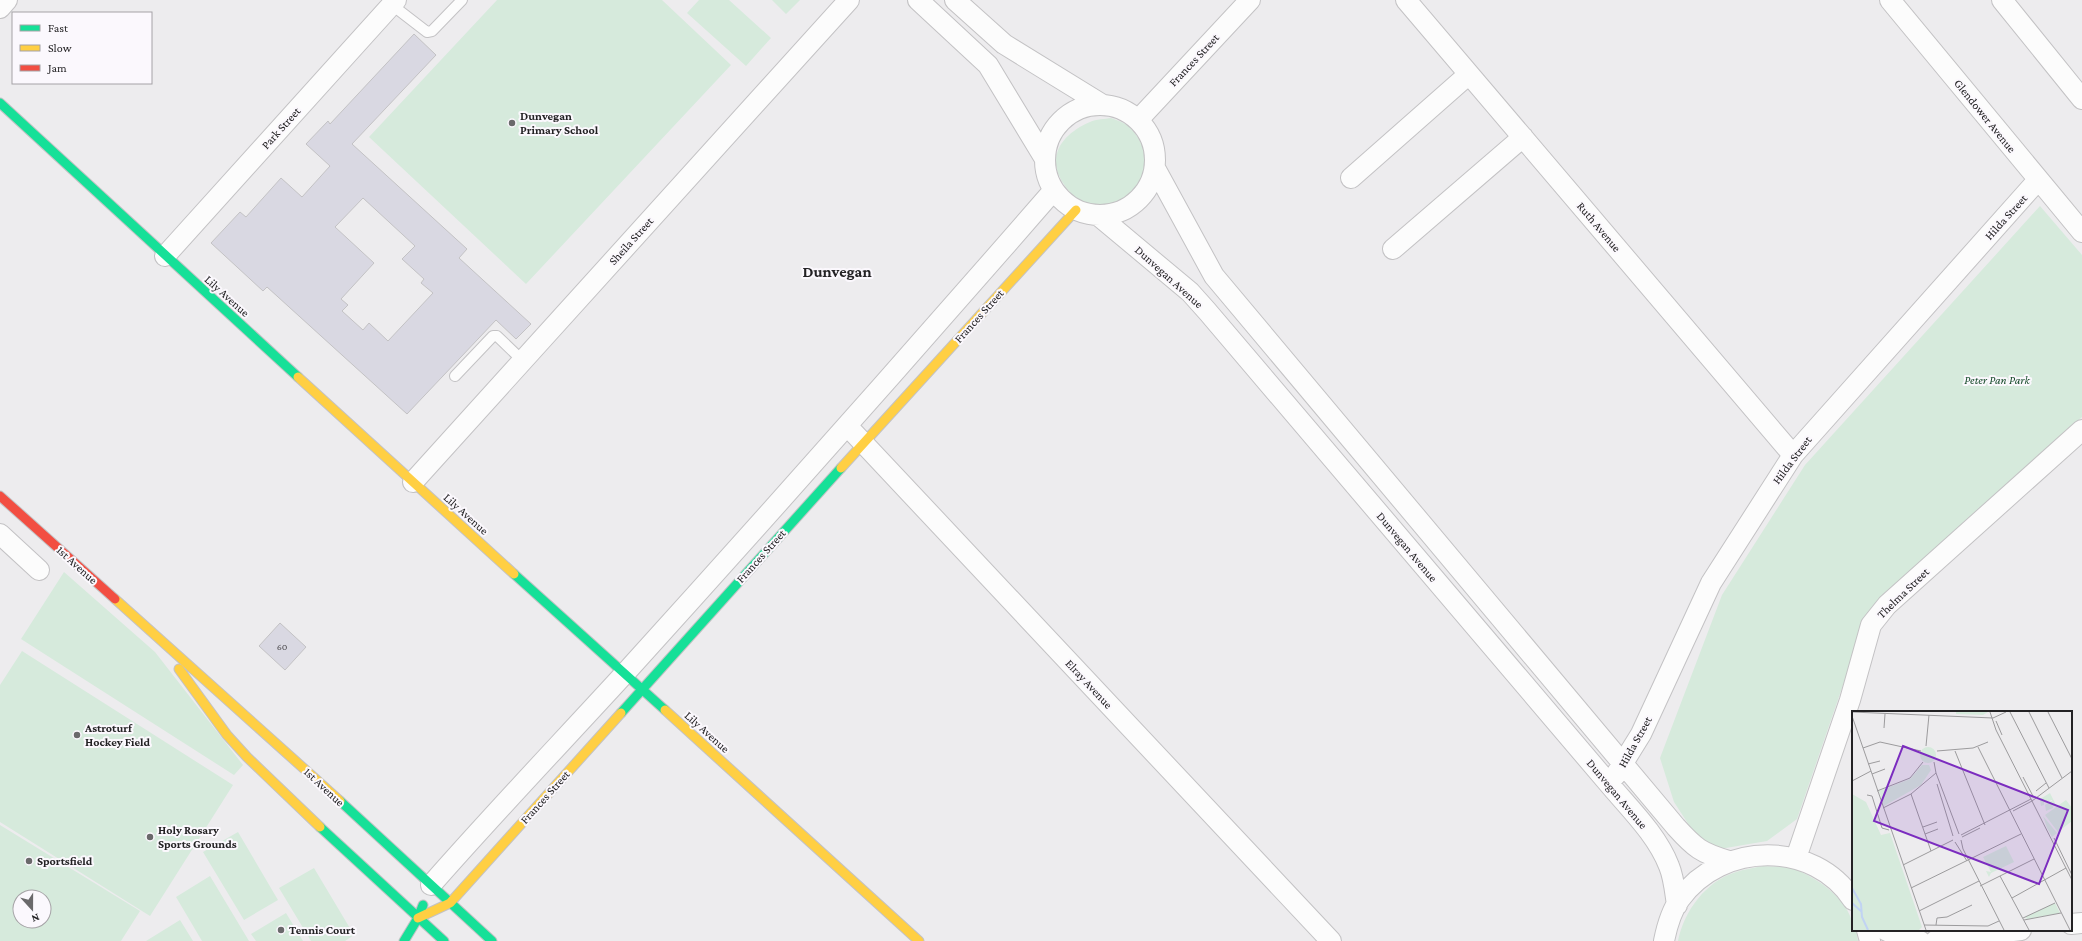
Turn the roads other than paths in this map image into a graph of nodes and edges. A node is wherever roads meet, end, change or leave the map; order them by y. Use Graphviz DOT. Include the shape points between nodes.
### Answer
graph roads {
  1 [pos="7,0"];
  2 [pos="462,0"];
  3 [pos="849,0"];
  4 [pos="918,0"];
  5 [pos="955,0"];
  6 [pos="1250,0"];
  7 [pos="1406,0"];
  8 [pos="1890,0"];
  9 [pos="2002,0"];
  10 [pos="394,2"];
  11 [pos="0,8"];
  12 [pos="1004,44"];
  13 [pos="988,65"];
  14 [pos="1469,74"];
  15 [pos="2082,99"];
  16 [pos="0,103"];
  17 [pos="1103,105"];
  18 [pos="1138,120"];
  19 [pos="1523,137"];
  20 [pos="1045,159"];
  21 [pos="1156,168"];
  22 [pos="1351,178"];
  23 [pos="2038,180"];
  24 [pos="1054,191"];
  25 [pos="1076,210"];
  26 [pos="1099,216"];
  27 [pos="2080,224"];
  28 [pos="1393,249"];
  29 [pos="165,256"];
  30 [pos="1214,276"];
  31 [pos="1190,292"];
  32 [pos="523,361"];
  33 [pos="1295,372"];
  34 [pos="455,376"];
  35 [pos="1274,390"];
  36 [pos="848,426"];
  37 [pos="2082,430"];
  38 [pos="863,443"];
  39 [pos="1793,455"];
  40 [pos="1385,480"];
  41 [pos="413,482"];
  42 [pos="0,496"];
  43 [pos="1365,497"];
  44 [pos="0,534"];
  45 [pos="39,570"];
  46 [pos="1467,576"];
  47 [pos="1446,593"];
  48 [pos="153,635"];
  49 [pos="625,673"];
  50 [pos="641,689"];
  51 [pos="1623,765"];
  52 [pos="1609,784"];
  53 [pos="1796,858"];
  54 [pos="1729,860"];
  55 [pos="428,892"];
  56 [pos="1852,898"];
  57 [pos="450,903"];
  58 [pos="1677,904"];
  59 [pos="418,918"];
  60 [pos="2082,923"];
  61 [pos="2072,924"];
  62 [pos="1867,931"];
  63 [pos="1887,931"];
  64 [pos="2013,931"];
  65 [pos="404,941"];
  66 [pos="444,941"];
  67 [pos="492,941"];
  68 [pos="919,941"];
  69 [pos="1331,941"];
  70 [pos="1664,941"];
  71 [pos="1870,941"];
  72 [pos="1920,941"];
  73 [pos="1935,941"];
  1 -- 11 [label="street"];
  2 -- 10 [label="lane" via="432,31 427,32"];
  3 -- 32 [label="street, Sheila Street"];
  4 -- 13 [label="street"];
  5 -- 12 [label="street"];
  6 -- 18 [label="street, Frances Street"];
  7 -- 14 [label="street, Ruth Avenue"];
  8 -- 23 [label="street, Glendower Avenue"];
  9 -- 15 [label="street"];
  10 -- 29 [label="street, Park Street"];
  12 -- 13 [label="street"];
  12 -- 17 [label="street"];
  13 -- 20 [label="street"];
  14 -- 19 [label="street, Ruth Avenue"];
  14 -- 22 [label="street"];
  16 -- 29 [label="street, Lily Avenue"];
  17 -- 18 [label="street" via="1128,112"];
  17 -- 20 [label="street" via="1086,107 1069,114 1057,126 1051,137"];
  18 -- 21 [label="street" via="1155,150"];
  19 -- 28 [label="street"];
  19 -- 39 [label="street, Ruth Avenue"];
  20 -- 24 [label="street" via="1047,175"];
  21 -- 26 [label="street" via="1151,183 1142,197 1130,207 1115,214"];
  21 -- 30 [label="street, Dunvegan Avenue"];
  23 -- 27 [label="street, Glendower Avenue"];
  23 -- 39 [label="street, Hilda Street"];
  24 -- 25 [label="street" via="1063,202"];
  24 -- 36 [label="street, Frances Street"];
  25 -- 26 [label="street"];
  25 -- 38 [label="street, Frances Street"];
  26 -- 31 [label="street, Dunvegan Avenue"];
  29 -- 41 [label="street, Lily Avenue"];
  30 -- 31 [label="street"];
  30 -- 33 [label="street, Dunvegan Avenue"];
  31 -- 35 [label="street, Dunvegan Avenue"];
  32 -- 34 [label="lane" via="497,336 492,336"];
  32 -- 41 [label="street, Sheila Street"];
  33 -- 35 [label="street"];
  33 -- 40 [label="street, Dunvegan Avenue"];
  35 -- 43 [label="street, Dunvegan Avenue"];
  36 -- 38 [label="street, Elray Avenue"];
  36 -- 49 [label="street, Frances Street"];
  37 -- 53 [label="street, Thelma Street" via="1887,606 1871,625 1850,700"];
  38 -- 50 [label="street, Frances Street"];
  38 -- 69 [label="street, Elray Avenue"];
  39 -- 51 [label="street, Hilda Street" via="1711,583 1641,734"];
  40 -- 43 [label="street"];
  40 -- 46 [label="street, Dunvegan Avenue"];
  41 -- 49 [label="street, Lily Avenue"];
  42 -- 48 [label="street, 1st Avenue"];
  43 -- 47 [label="street, Dunvegan Avenue"];
  44 -- 45 [label="street"];
  46 -- 47 [label="street"];
  46 -- 51 [label="street, Dunvegan Avenue"];
  47 -- 52 [label="street, Dunvegan Avenue"];
  48 -- 55 [label="street, 1st Avenue" via="282,747"];
  48 -- 59 [label="street, 1st Avenue" via="227,735"];
  49 -- 50 [label="street, Lily Avenue"];
  49 -- 55 [label="street, Frances Street" via="491,817"];
  50 -- 57 [label="street, Frances Street"];
  50 -- 68 [label="street, Lily Avenue"];
  51 -- 52 [label="street, Hilda Street"];
  51 -- 54 [label="street, Dunvegan Avenue" via="1695,847 1709,855"];
  52 -- 58 [label="street, Dunvegan Avenue" via="1663,852 1671,872"];
  53 -- 54 [label="street" via="1761,854"];
  53 -- 56 [label="street" via="1823,869 1846,889"];
  54 -- 58 [label="street" via="1702,876"];
  55 -- 57 [label="street, 1st Avenue"];
  55 -- 59 [label="street"];
  57 -- 59 [label="street"];
  57 -- 67 [label="street, 1st Avenue"];
  58 -- 70 [label="street"];
  59 -- 65 [label="street"];
  59 -- 66 [label="street, 1st Avenue"];
  60 -- 61 [label="street"];
  62 -- 71 [label="street"];
  63 -- 72 [label="street"];
  64 -- 73 [label="street"];
}
